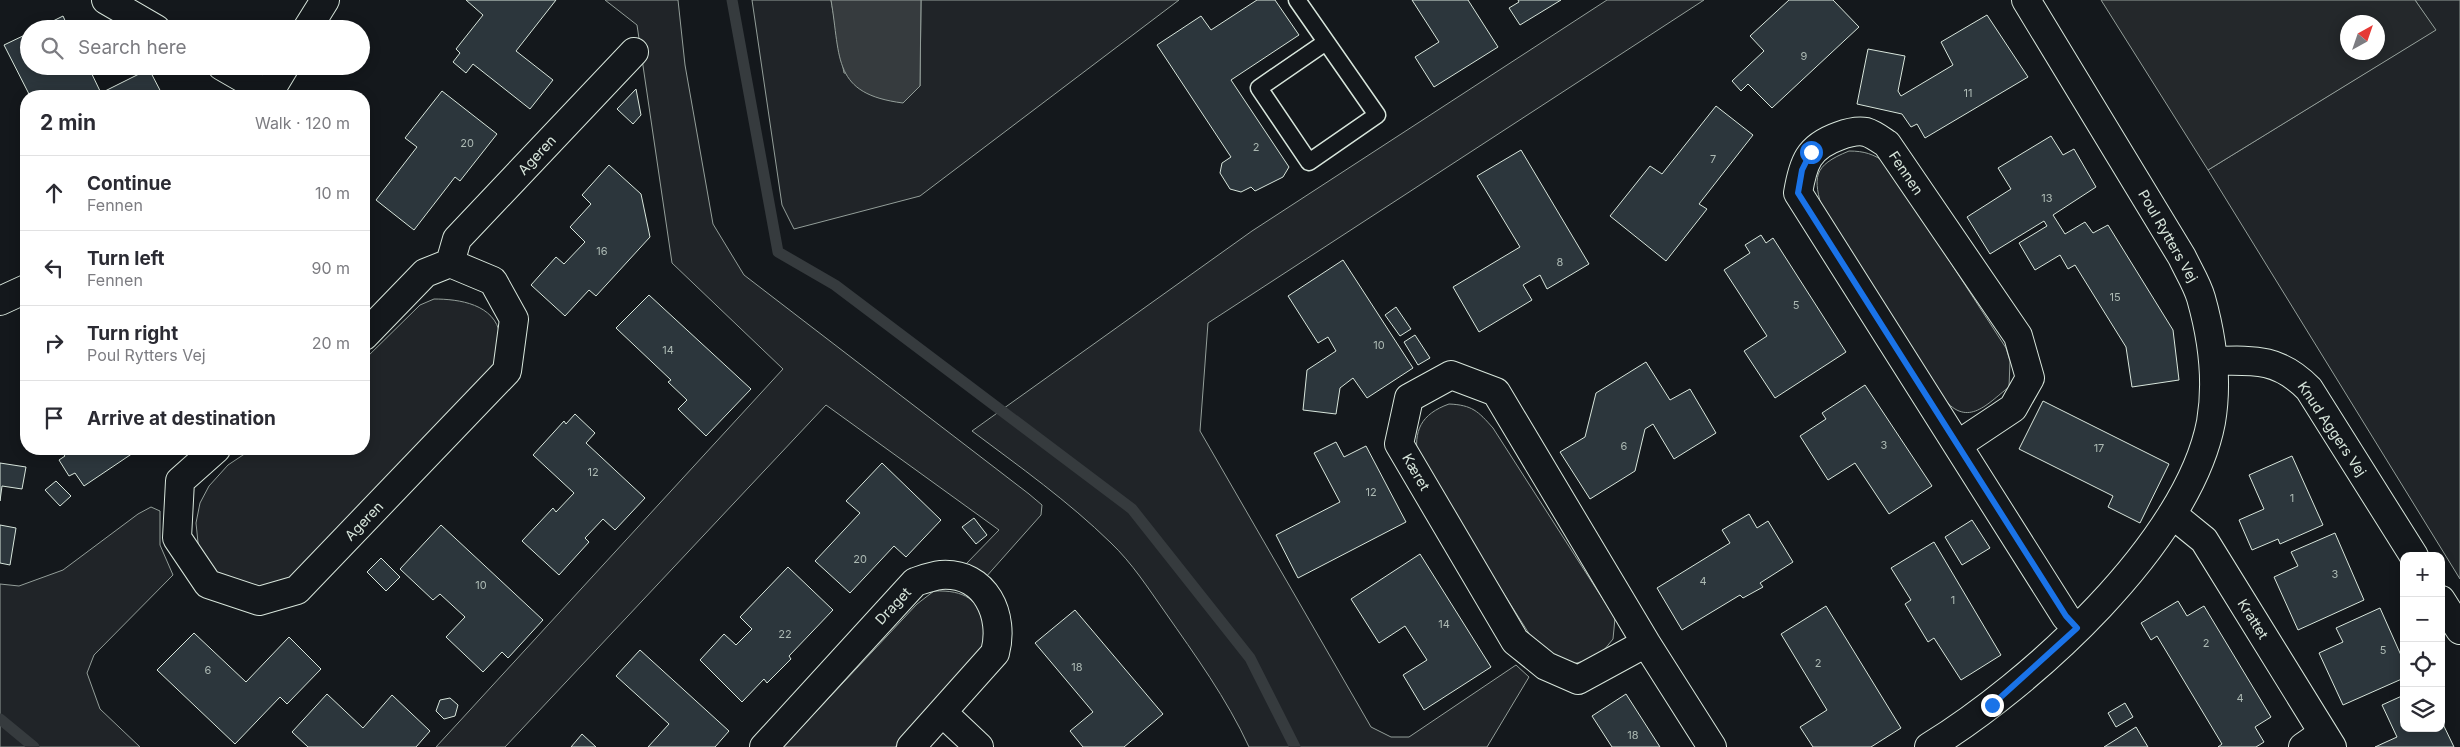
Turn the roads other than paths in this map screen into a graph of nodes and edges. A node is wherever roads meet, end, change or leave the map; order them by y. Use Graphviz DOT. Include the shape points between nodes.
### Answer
graph roads {
  1 [pos="106,0"];
  2 [pos="325,0"];
  3 [pos="1297,0"];
  4 [pos="2026,0"];
  5 [pos="140,20"];
  6 [pos="313,20"];
  7 [pos="1326,42"];
  8 [pos="634,52"];
  9 [pos="238,75"];
  10 [pos="280,75"];
  11 [pos="259,90"];
  12 [pos="271,90"];
  13 [pos="450,263"];
  14 [pos="20,292"];
  15 [pos="0,301"];
  16 [pos="370,330"];
  17 [pos="2213,361"];
  18 [pos="1958,444"];
  19 [pos="209,455"];
  20 [pos="2172,514"];
  21 [pos="2411,552"];
  22 [pos="2445,606"];
  23 [pos="2077,628"];
  24 [pos="2460,630"];
  25 [pos="1646,643"];
  26 [pos="943,713"];
  27 [pos="2320,742"];
  28 [pos="764,747"];
  29 [pos="911,747"];
  30 [pos="979,747"];
  31 [pos="1712,747"];
  32 [pos="1929,747"];
  1 -- 5 [label="street"];
  2 -- 6 [label="street"];
  3 -- 7 [label="lane"];
  4 -- 17 [label="street, Poul Rytters Vej" via="2182,256 2201,296"];
  7 -- 7 [label="lane" via="1377,116 1308,162 1259,88"];
  8 -- 13 [label="street, Ageren" via="457,240"];
  9 -- 11 [label="street"];
  10 -- 12 [label="street"];
  13 -- 16 [label="street" via="424,273"];
  13 -- 19 [label="street, Ageren" via="493,281 514,319 507,371 297,590 259,601 208,584 177,538 180,481"];
  14 -- 15 [label="street"];
  17 -- 20 [label="street, Poul Rytters Vej" via="2210,422 2200,455"];
  17 -- 21 [label="street, Knud Aggers Vej" via="2254,360 2295,374 2309,389"];
  18 -- 18 [label="street, Fennen" via="1798,193 1802,170 1811,152 1848,132 1866,132 1886,144 2018,336 2030,378 2013,408"];
  18 -- 23 [label="street, Fennen" via="2066,616"];
  20 -- 23 [label="street, Poul Rytters Vej" via="2133,568"];
  20 -- 27 [label="street, Krattet" via="2204,540"];
  22 -- 24 [label="street"];
  23 -- 32 [label="street, Poul Rytters Vej" via="1992,705"];
  25 -- 25 [label="street, Kæret" via="1496,392 1451,375 1409,398 1399,444 1514,641 1546,666 1578,680"];
  25 -- 31 [label="street, Kæret"];
  26 -- 28 [label="street, Draget" via="995,653 999,638 993,604 981,590 966,579 944,575 915,582"];
  26 -- 29 [label="street, Draget"];
  26 -- 30 [label="street"];
}
